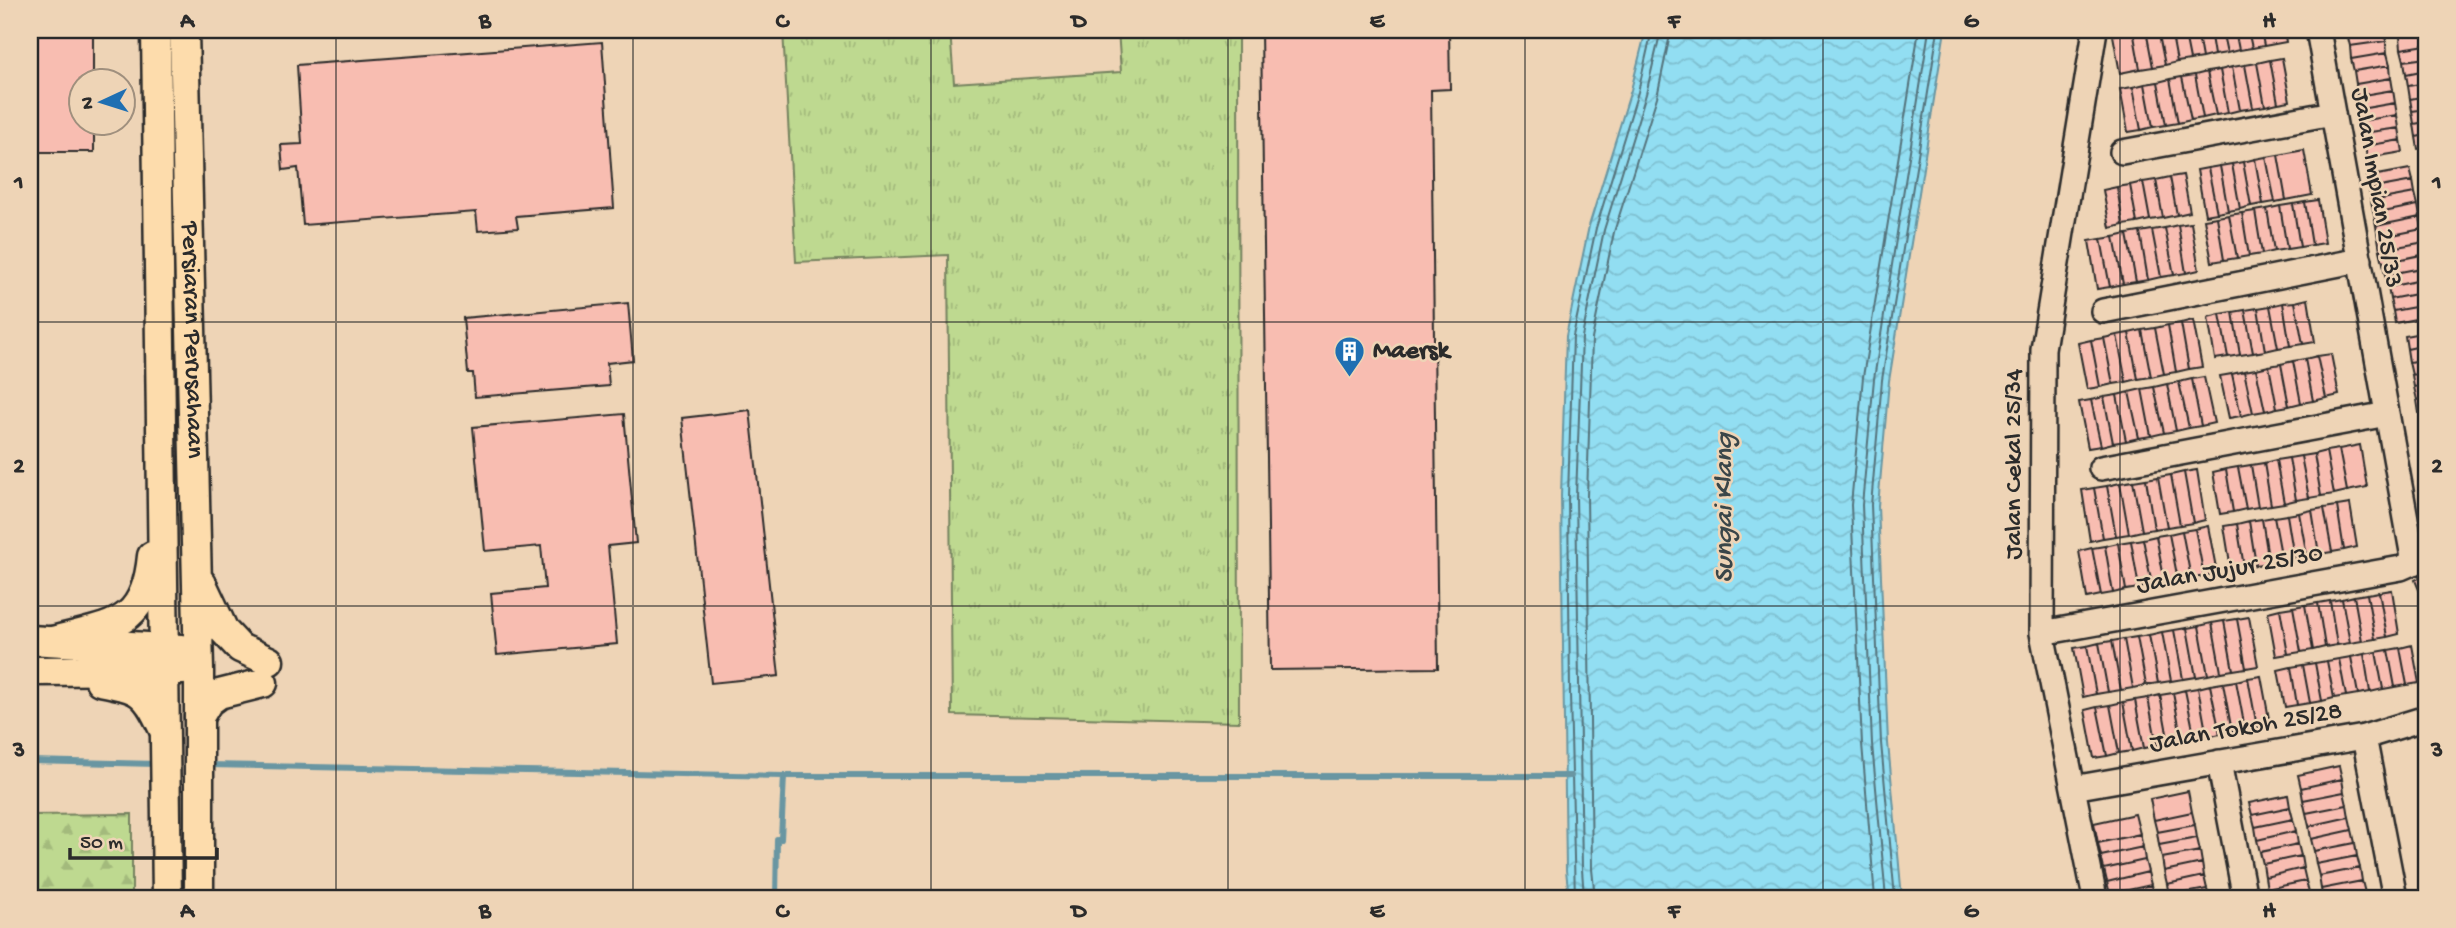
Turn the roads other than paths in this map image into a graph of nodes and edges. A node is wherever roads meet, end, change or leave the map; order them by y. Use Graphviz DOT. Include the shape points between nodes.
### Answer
graph roads {
  1 [pos="156,30"];
  2 [pos="184,30"];
  3 [pos="2095,30"];
  4 [pos="2318,30"];
  5 [pos="2333,113"];
  6 [pos="2122,152"];
  7 [pos="2360,260"];
  8 [pos="2103,311"];
  9 [pos="2387,414"];
  10 [pos="161,433"];
  11 [pos="2101,468"];
  12 [pos="2420,560"];
  13 [pos="197,572"];
  14 [pos="2042,633"];
  15 [pos="41,641"];
  16 [pos="164,659"];
  17 [pos="199,660"];
  18 [pos="41,671"];
  19 [pos="2426,718"];
  20 [pos="199,728"];
  21 [pos="2364,737"];
  22 [pos="166,740"];
  23 [pos="2219,762"];
  24 [pos="2073,788"];
  25 [pos="167,898"];
  26 [pos="199,898"];
  27 [pos="2095,898"];
  28 [pos="2245,898"];
  29 [pos="2395,898"];
  1 -- 10 [label="main road, Persiaran Perusahaan"];
  2 -- 13 [label="main road, Persiaran Perusahaan"];
  3 -- 14 [label="street, Jalan Cekal 25/34" via="2043,349"];
  4 -- 5 [label="street, Jalan Impian 25/33"];
  5 -- 6 [label="street"];
  5 -- 7 [label="street, Jalan Impian 25/33"];
  7 -- 8 [label="street"];
  7 -- 9 [label="street, Jalan Impian 25/33"];
  9 -- 11 [label="street"];
  9 -- 12 [label="street, Jalan Impian 25/33"];
  10 -- 15 [label="main road" via="151,565 139,606 113,625"];
  10 -- 16 [label="main road, Persiaran Perusahaan"];
  12 -- 14 [label="street, Jalan Jujur 25/30" via="2388,570"];
  13 -- 17 [label="main road, Persiaran Perusahaan"];
  13 -- 20 [label="main road" via="224,631 266,672 208,702"];
  14 -- 24 [label="street, Jalan Cekal 25/34"];
  15 -- 16 [label="main road"];
  16 -- 17 [label="main road"];
  16 -- 18 [label="main road"];
  16 -- 22 [label="main road, Persiaran Perusahaan"];
  17 -- 20 [label="main road, Persiaran Perusahaan"];
  18 -- 22 [label="main road" via="142,692 152,704"];
  19 -- 21 [label="street, Jalan Tokoh 25/28"];
  20 -- 26 [label="main road, Persiaran Perusahaan"];
  21 -- 23 [label="street, Jalan Tokoh 25/28"];
  21 -- 29 [label="street"];
  22 -- 25 [label="main road, Persiaran Perusahaan"];
  23 -- 24 [label="street, Jalan Tokoh 25/28"];
  23 -- 28 [label="street"];
  24 -- 27 [label="street, Jalan Cekal 25/34"];
}
